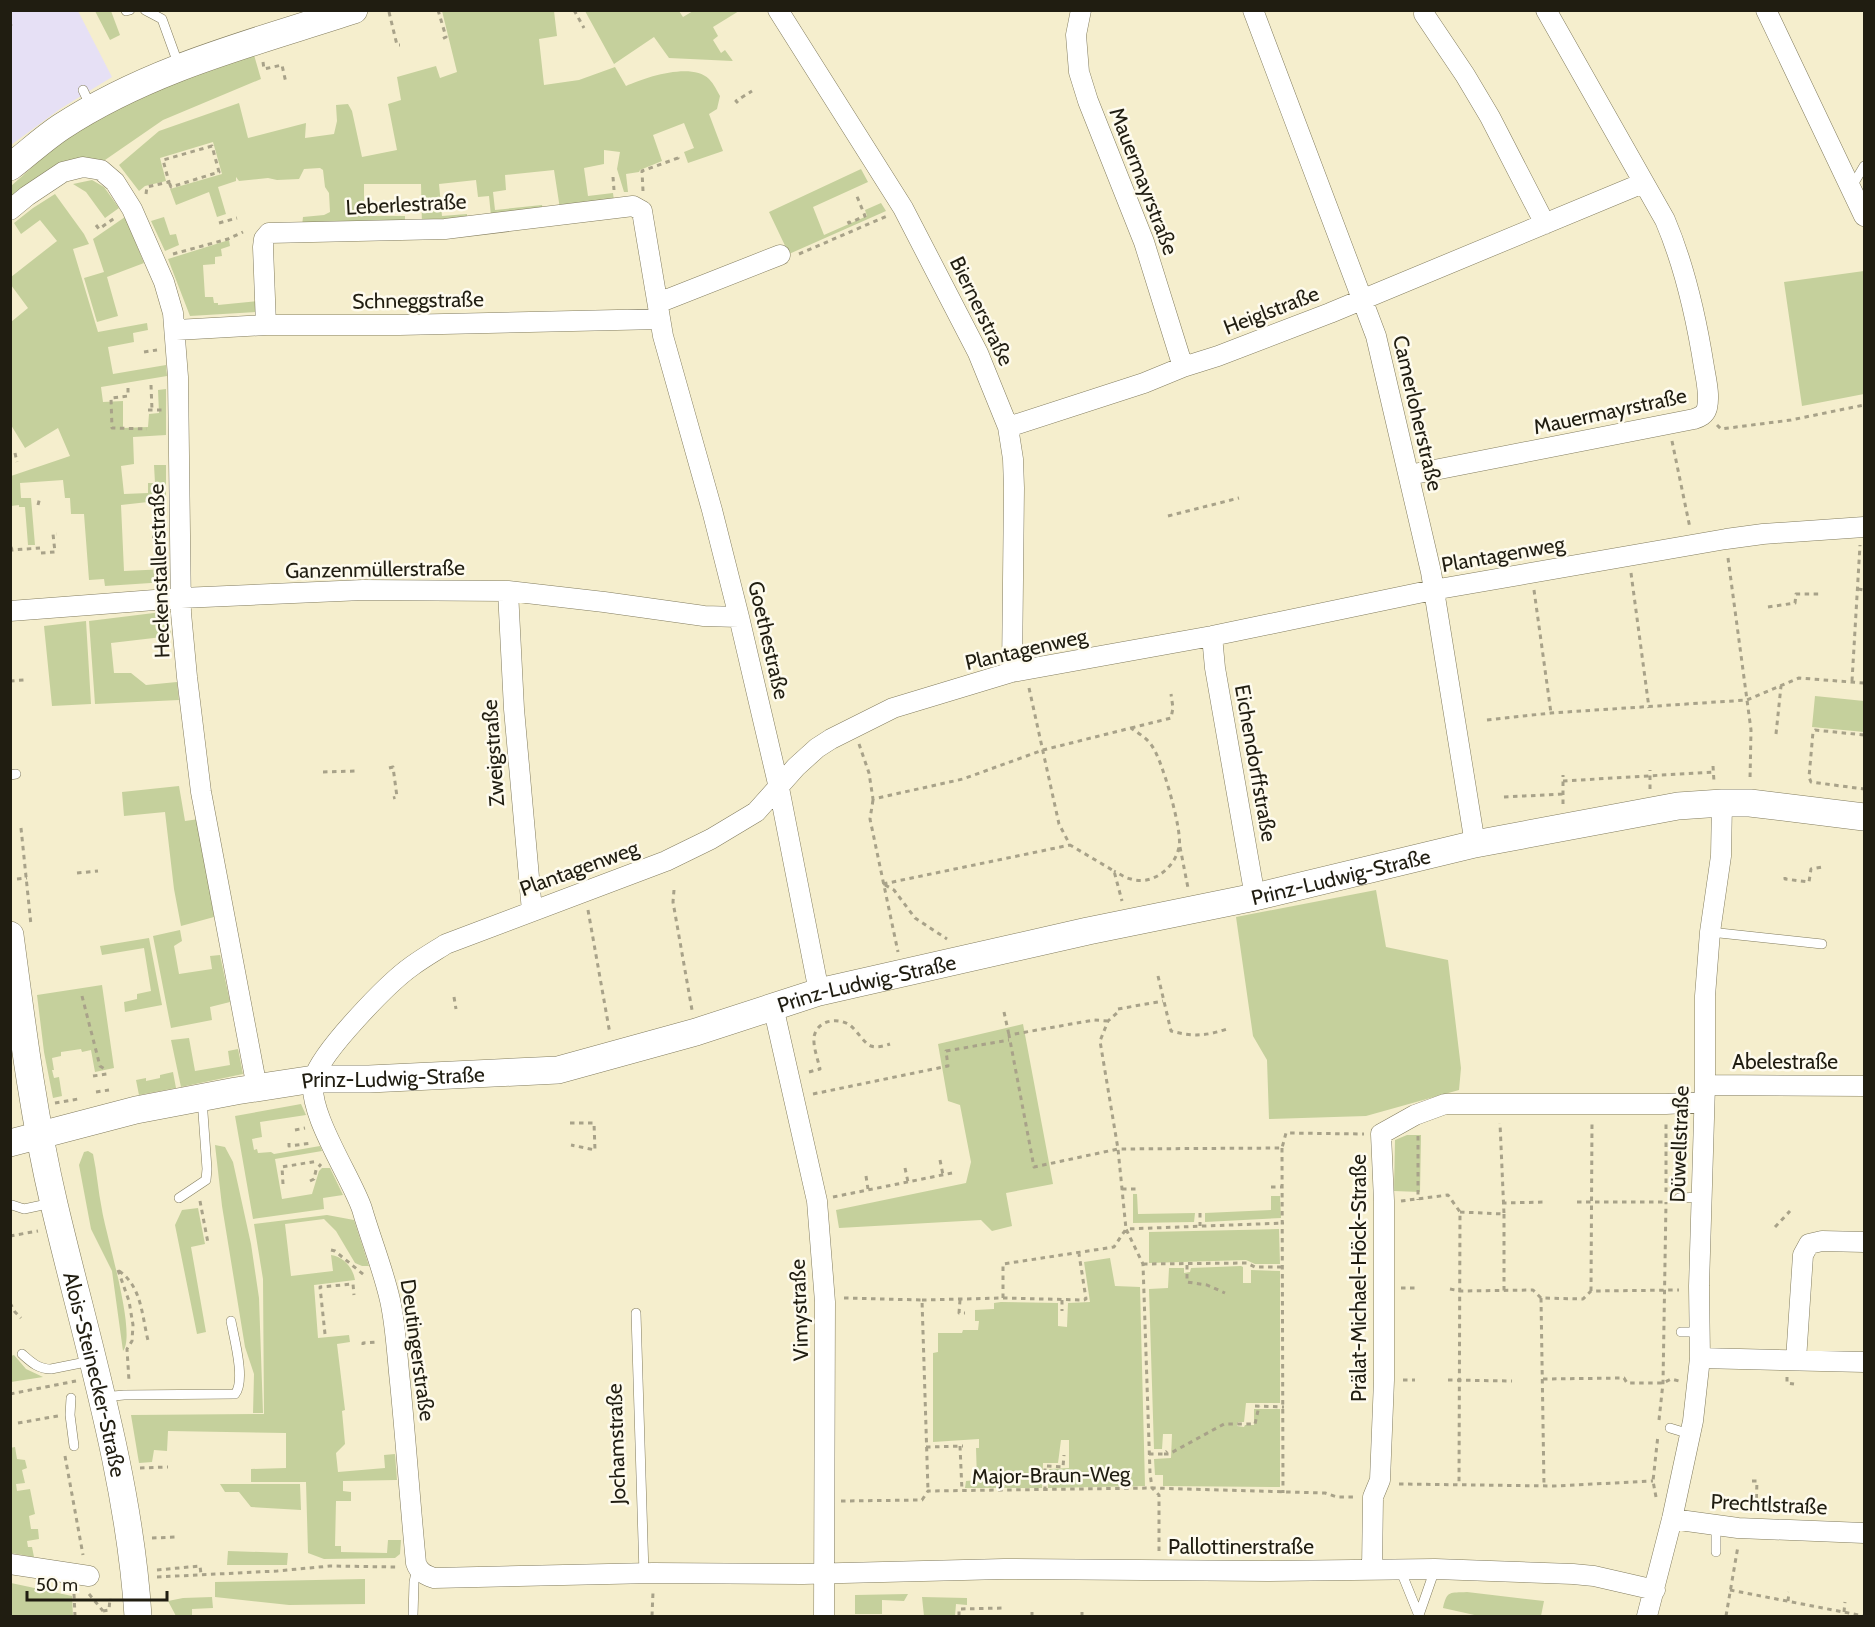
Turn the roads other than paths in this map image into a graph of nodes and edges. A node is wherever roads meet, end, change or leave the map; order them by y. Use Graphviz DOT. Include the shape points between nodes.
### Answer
graph roads {
  1 [pos="145,10"];
  2 [pos="354,10"];
  3 [pos="778,10"];
  4 [pos="1081,10"];
  5 [pos="1253,10"];
  6 [pos="1546,10"];
  7 [pos="1766,10"];
  8 [pos="1424,15"];
  9 [pos="179,66"];
  10 [pos="1864,166"];
  11 [pos="10,167"];
  12 [pos="1642,183"];
  13 [pos="1851,189"];
  14 [pos="636,200"];
  15 [pos="10,210"];
  16 [pos="1864,216"];
  17 [pos="1545,224"];
  18 [pos="780,255"];
  19 [pos="1363,299"];
  20 [pos="659,311"];
  21 [pos="266,325"];
  22 [pos="176,330"];
  23 [pos="1183,367"];
  24 [pos="1008,427"];
  25 [pos="1409,475"];
  26 [pos="1863,534"];
  27 [pos="1433,590"];
  28 [pos="508,591"];
  29 [pos="181,598"];
  30 [pos="10,611"];
  31 [pos="739,617"];
  32 [pos="1212,636"];
  33 [pos="1020,676"];
  34 [pos="779,788"];
  35 [pos="1718,796"];
  36 [pos="1864,817"];
  37 [pos="1475,844"];
  38 [pos="1255,897"];
  39 [pos="532,911"];
  40 [pos="1710,932"];
  41 [pos="21,933"];
  42 [pos="1822,944"];
  43 [pos="819,992"];
  44 [pos="773,1006"];
  45 [pos="314,1079"];
  46 [pos="1864,1086"];
  47 [pos="257,1088"];
  48 [pos="1705,1093"];
  49 [pos="202,1098"];
  50 [pos="40,1136"];
  51 [pos="10,1143"];
  52 [pos="1702,1197"];
  53 [pos="179,1198"];
  54 [pos="1679,1198"];
  55 [pos="54,1203"];
  56 [pos="12,1205"];
  57 [pos="1864,1242"];
  58 [pos="636,1313"];
  59 [pos="231,1322"];
  60 [pos="22,1354"];
  61 [pos="1700,1358"];
  62 [pos="1796,1360"];
  63 [pos="1864,1362"];
  64 [pos="91,1379"];
  65 [pos="71,1398"];
  66 [pos="1670,1428"];
  67 [pos="1690,1434"];
  68 [pos="74,1446"];
  69 [pos="1672,1520"];
  70 [pos="1716,1526"];
  71 [pos="1864,1533"];
  72 [pos="1716,1552"];
  73 [pos="10,1564"];
  74 [pos="412,1568"];
  75 [pos="1400,1569"];
  76 [pos="1435,1569"];
  77 [pos="1372,1570"];
  78 [pos="824,1573"];
  79 [pos="644,1574"];
  80 [pos="86,1576"];
  81 [pos="1655,1590"];
  82 [pos="1419,1616"];
  83 [pos="138,1617"];
  84 [pos="413,1617"];
  85 [pos="824,1617"];
  86 [pos="1647,1617"];
  1 -- 9 [label="lane" via="162,19"];
  2 -- 9 [label="street"];
  3 -- 24 [label="street, Biernerstraße" via="903,208 978,353"];
  4 -- 23 [label="street, Mauermayrstraße" via="1076,35 1078,72 1144,242"];
  5 -- 19 [label="street, Camerloherstraße"];
  6 -- 12 [label="street, Mauermayrstraße"];
  7 -- 13 [label="street"];
  8 -- 17 [label="street" via="1490,117"];
  9 -- 11 [label="street" via="88,99 59,129"];
  10 -- 13 [label="lane"];
  12 -- 17 [label="street, Heiglstraße"];
  12 -- 25 [label="street, Mauermayrstraße" via="1665,220 1688,285 1707,387 1704,414"];
  13 -- 16 [label="street"];
  14 -- 20 [label="street, Goethestraße" via="645,225"];
  14 -- 21 [label="street, Leberlestraße" via="617,208 445,229 269,233 263,247"];
  15 -- 22 [label="street, Heckenstallerstraße" via="63,172 83,167 101,171 116,182 136,217 164,282"];
  17 -- 19 [label="street, Heiglstraße"];
  18 -- 20 [label="street"];
  19 -- 23 [label="street, Heiglstraße"];
  19 -- 25 [label="street, Camerloherstraße" via="1376,336"];
  20 -- 21 [label="street, Schneggstraße" via="399,325"];
  20 -- 31 [label="street, Goethestraße"];
  21 -- 22 [label="street, Schneggstraße"];
  22 -- 29 [label="street, Heckenstallerstraße"];
  23 -- 24 [label="street, Heiglstraße"];
  24 -- 33 [label="street, Biernerstraße" via="1013,459"];
  25 -- 27 [label="street, Camerloherstraße"];
  26 -- 27 [label="street, Plantagenweg" via="1763,534"];
  27 -- 32 [label="street, Plantagenweg"];
  27 -- 37 [label="street, Camerloherstraße"];
  28 -- 29 [label="street, Ganzenmüllerstraße" via="363,590"];
  28 -- 31 [label="street, Ganzenmüllerstraße"];
  28 -- 39 [label="street, Zweigstraße" via="513,709"];
  29 -- 30 [label="street, Ganzenmüllerstraße"];
  29 -- 47 [label="street, Heckenstallerstraße" via="201,792"];
  31 -- 34 [label="street, Goethestraße"];
  32 -- 33 [label="street, Plantagenweg"];
  32 -- 38 [label="street, Eichendorffstraße"];
  33 -- 34 [label="street, Plantagenweg" via="893,708 817,748"];
  34 -- 39 [label="street, Plantagenweg" via="756,812 711,839 666,861"];
  34 -- 43 [label="street, Goethestraße"];
  35 -- 36 [label="street, Prinz-Ludwig-Straße"];
  35 -- 37 [label="street, Prinz-Ludwig-Straße"];
  35 -- 40 [label="street, Düwellstraße" via="1721,856"];
  37 -- 38 [label="street, Prinz-Ludwig-Straße"];
  38 -- 43 [label="street, Prinz-Ludwig-Straße"];
  39 -- 45 [label="street, Plantagenweg" via="446,944 410,967 333,1046"];
  40 -- 42 [label="lane"];
  40 -- 48 [label="street, Düwellstraße"];
  41 -- 50 [label="street, Alois-Steinecker-Straße" via="22,1030"];
  43 -- 44 [label="street, Prinz-Ludwig-Straße"];
  44 -- 45 [label="street, Prinz-Ludwig-Straße" via="558,1070"];
  44 -- 78 [label="street, Vimystraße" via="817,1201 825,1302"];
  45 -- 47 [label="street, Prinz-Ludwig-Straße"];
  45 -- 74 [label="street, Deutingerstraße" via="319,1113 334,1154 357,1194 388,1291 396,1338"];
  46 -- 48 [label="street, Abelestraße"];
  47 -- 49 [label="street, Prinz-Ludwig-Straße"];
  48 -- 52 [label="street, Düwellstraße"];
  48 -- 77 [label="street, Prälat-Michael-Höck-Straße" via="1666,1104 1445,1104 1381,1134 1384,1380"];
  49 -- 50 [label="street, Prinz-Ludwig-Straße" via="114,1115"];
  49 -- 53 [label="lane" via="206,1180"];
  50 -- 51 [label="street, Prinz-Ludwig-Straße"];
  50 -- 55 [label="street, Alois-Steinecker-Straße"];
  52 -- 54 [label="lane"];
  52 -- 61 [label="street, Düwellstraße" via="1690,1332"];
  55 -- 56 [label="lane" via="24,1209"];
  55 -- 64 [label="street, Alois-Steinecker-Straße"];
  57 -- 62 [label="street" via="1809,1244 1803,1255"];
  58 -- 79 [label="lane, Jochamstraße"];
  59 -- 64 [label="lane" via="240,1372 235,1394 129,1395"];
  60 -- 64 [label="lane" via="44,1369"];
  61 -- 62 [label="street"];
  61 -- 67 [label="street, Düwellstraße"];
  62 -- 63 [label="street"];
  64 -- 83 [label="street, Alois-Steinecker-Straße" via="128,1516"];
  65 -- 68 [label="lane"];
  66 -- 67 [label="lane"];
  67 -- 69 [label="street, Düwellstraße"];
  69 -- 70 [label="street, Prechtlstraße"];
  69 -- 81 [label="street, Düwellstraße"];
  70 -- 71 [label="street, Prechtlstraße"];
  70 -- 72 [label="lane"];
  73 -- 80 [label="street"];
  74 -- 79 [label="street" via="434,1578"];
  74 -- 84 [label="lane"];
  75 -- 76 [label="street, Pallottinerstraße"];
  75 -- 77 [label="street, Pallottinerstraße"];
  75 -- 82 [label="lane"];
  76 -- 81 [label="street, Pallottinerstraße" via="1594,1576"];
  76 -- 82 [label="lane"];
  77 -- 78 [label="street, Pallottinerstraße" via="1004,1569"];
  78 -- 79 [label="street"];
  78 -- 85 [label="street, Vimystraße"];
  81 -- 86 [label="street, Düwellstraße"];
}
